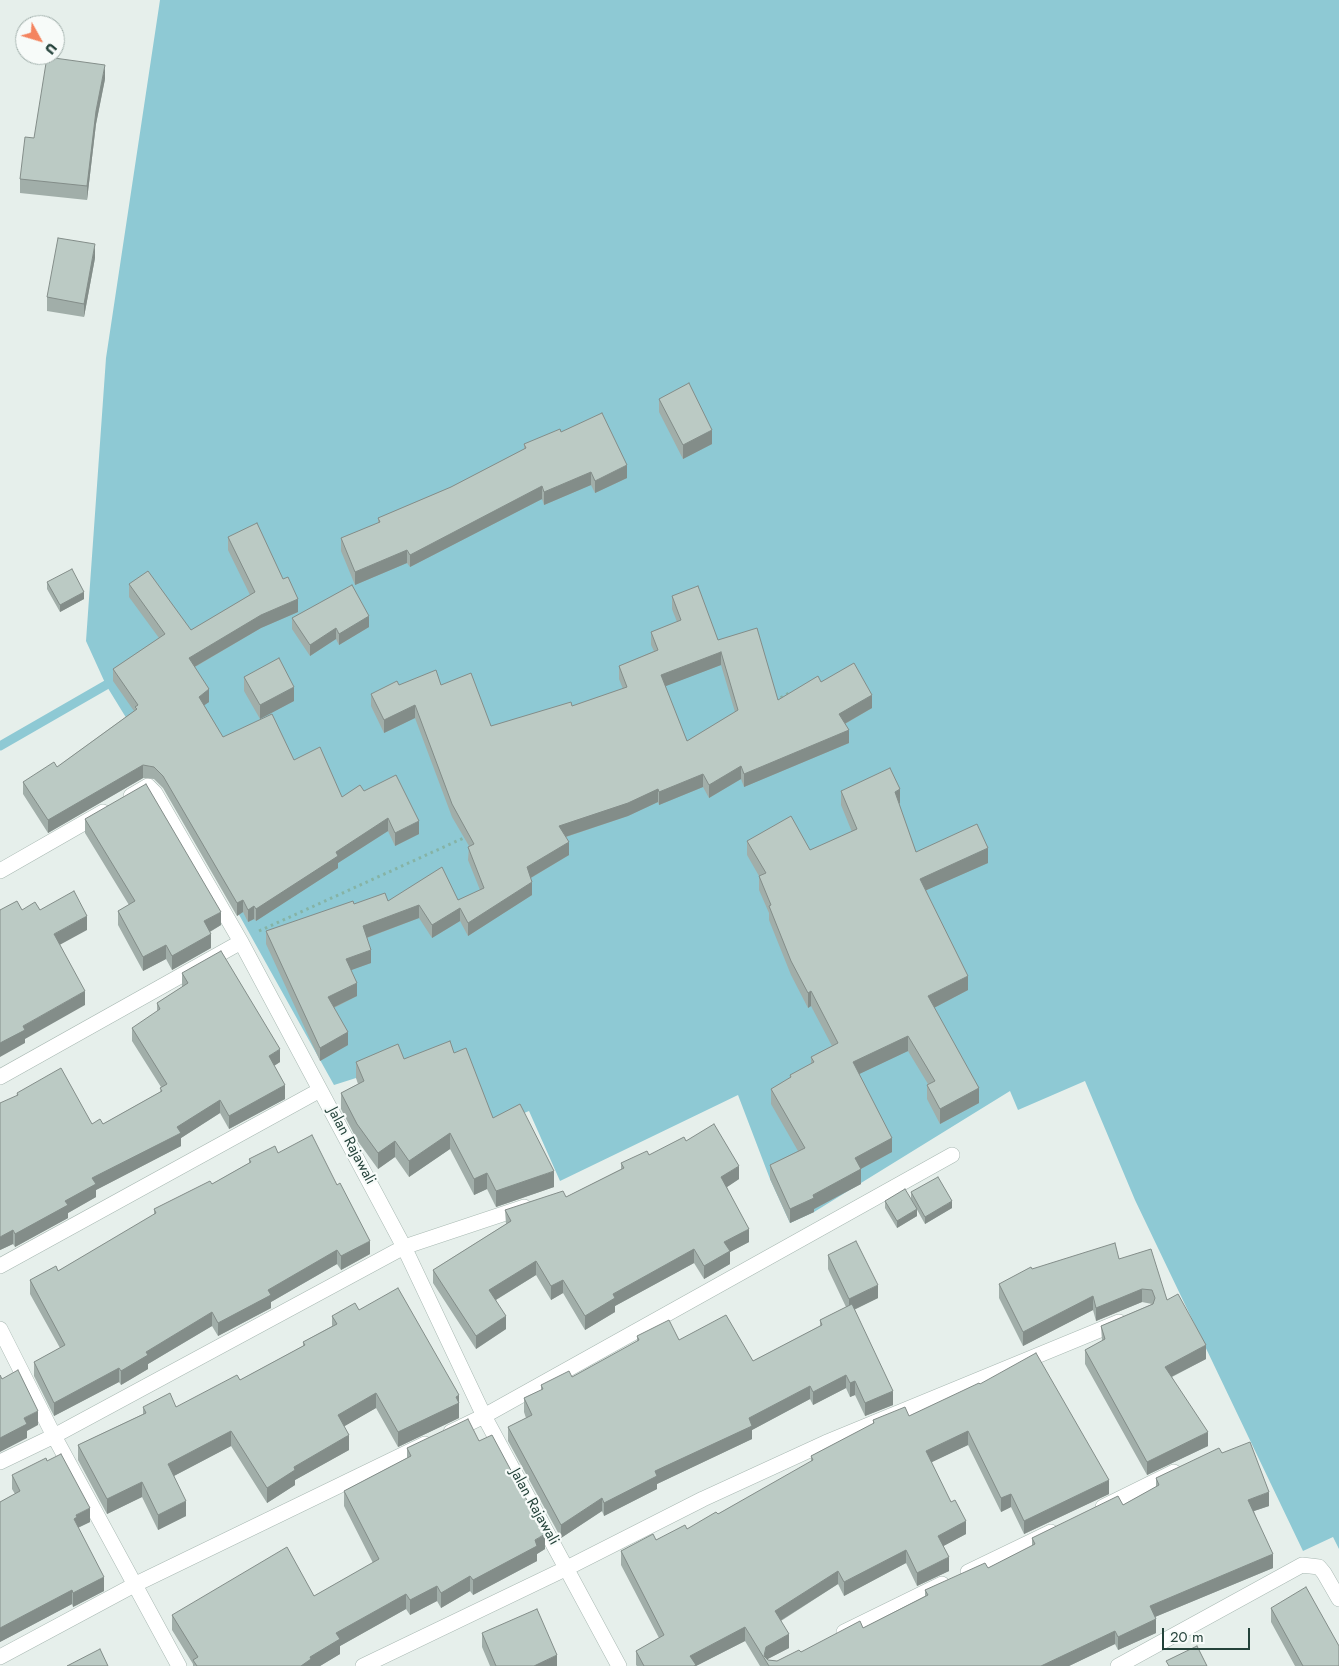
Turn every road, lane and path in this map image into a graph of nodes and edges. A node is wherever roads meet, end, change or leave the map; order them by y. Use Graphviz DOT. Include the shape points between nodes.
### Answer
graph roads {
  1 [pos="794,690"];
  2 [pos="769,704"];
  3 [pos="473,834"];
  4 [pos="0,871"];
  5 [pos="246,939"];
  6 [pos="0,1077"];
  7 [pos="320,1090"];
  8 [pos="952,1155"];
  9 [pos="536,1203"];
  10 [pos="404,1247"];
  11 [pos="0,1266"];
  12 [pos="1137,1315"];
  13 [pos="0,1329"];
  14 [pos="484,1416"];
  15 [pos="54,1436"];
  16 [pos="0,1462"];
  17 [pos="1188,1466"];
  18 [pos="1091,1513"];
  19 [pos="1064,1526"];
  20 [pos="567,1568"];
  21 [pos="136,1584"];
  22 [pos="1339,1600"];
  23 [pos="834,1636"];
  24 [pos="0,1657"];
  25 [pos="179,1666"];
  26 [pos="363,1666"];
  27 [pos="619,1666"];
  28 [pos="1118,1666"];
  1 -- 2 [label="path"];
  3 -- 5 [label="path"];
  4 -- 5 [label="street, Jalan Rajawali" via="148,786"];
  5 -- 6 [label="street"];
  5 -- 7 [label="street, Jalan Rajawali"];
  7 -- 10 [label="street, Jalan Rajawali"];
  7 -- 11 [label="street"];
  8 -- 14 [label="street"];
  9 -- 10 [label="street"];
  10 -- 14 [label="street, Jalan Rajawali"];
  10 -- 15 [label="street"];
  12 -- 20 [label="street" via="824,1443 703,1498"];
  13 -- 15 [label="street"];
  14 -- 20 [label="street, Jalan Rajawali"];
  14 -- 21 [label="street"];
  15 -- 16 [label="street"];
  15 -- 21 [label="street"];
  17 -- 18 [label="street"];
  19 -- 23 [label="street"];
  20 -- 26 [label="street"];
  20 -- 27 [label="street, Jalan Rajawali"];
  21 -- 24 [label="street"];
  21 -- 25 [label="street"];
  22 -- 28 [label="street" via="1319,1568 1302,1565"];
}
